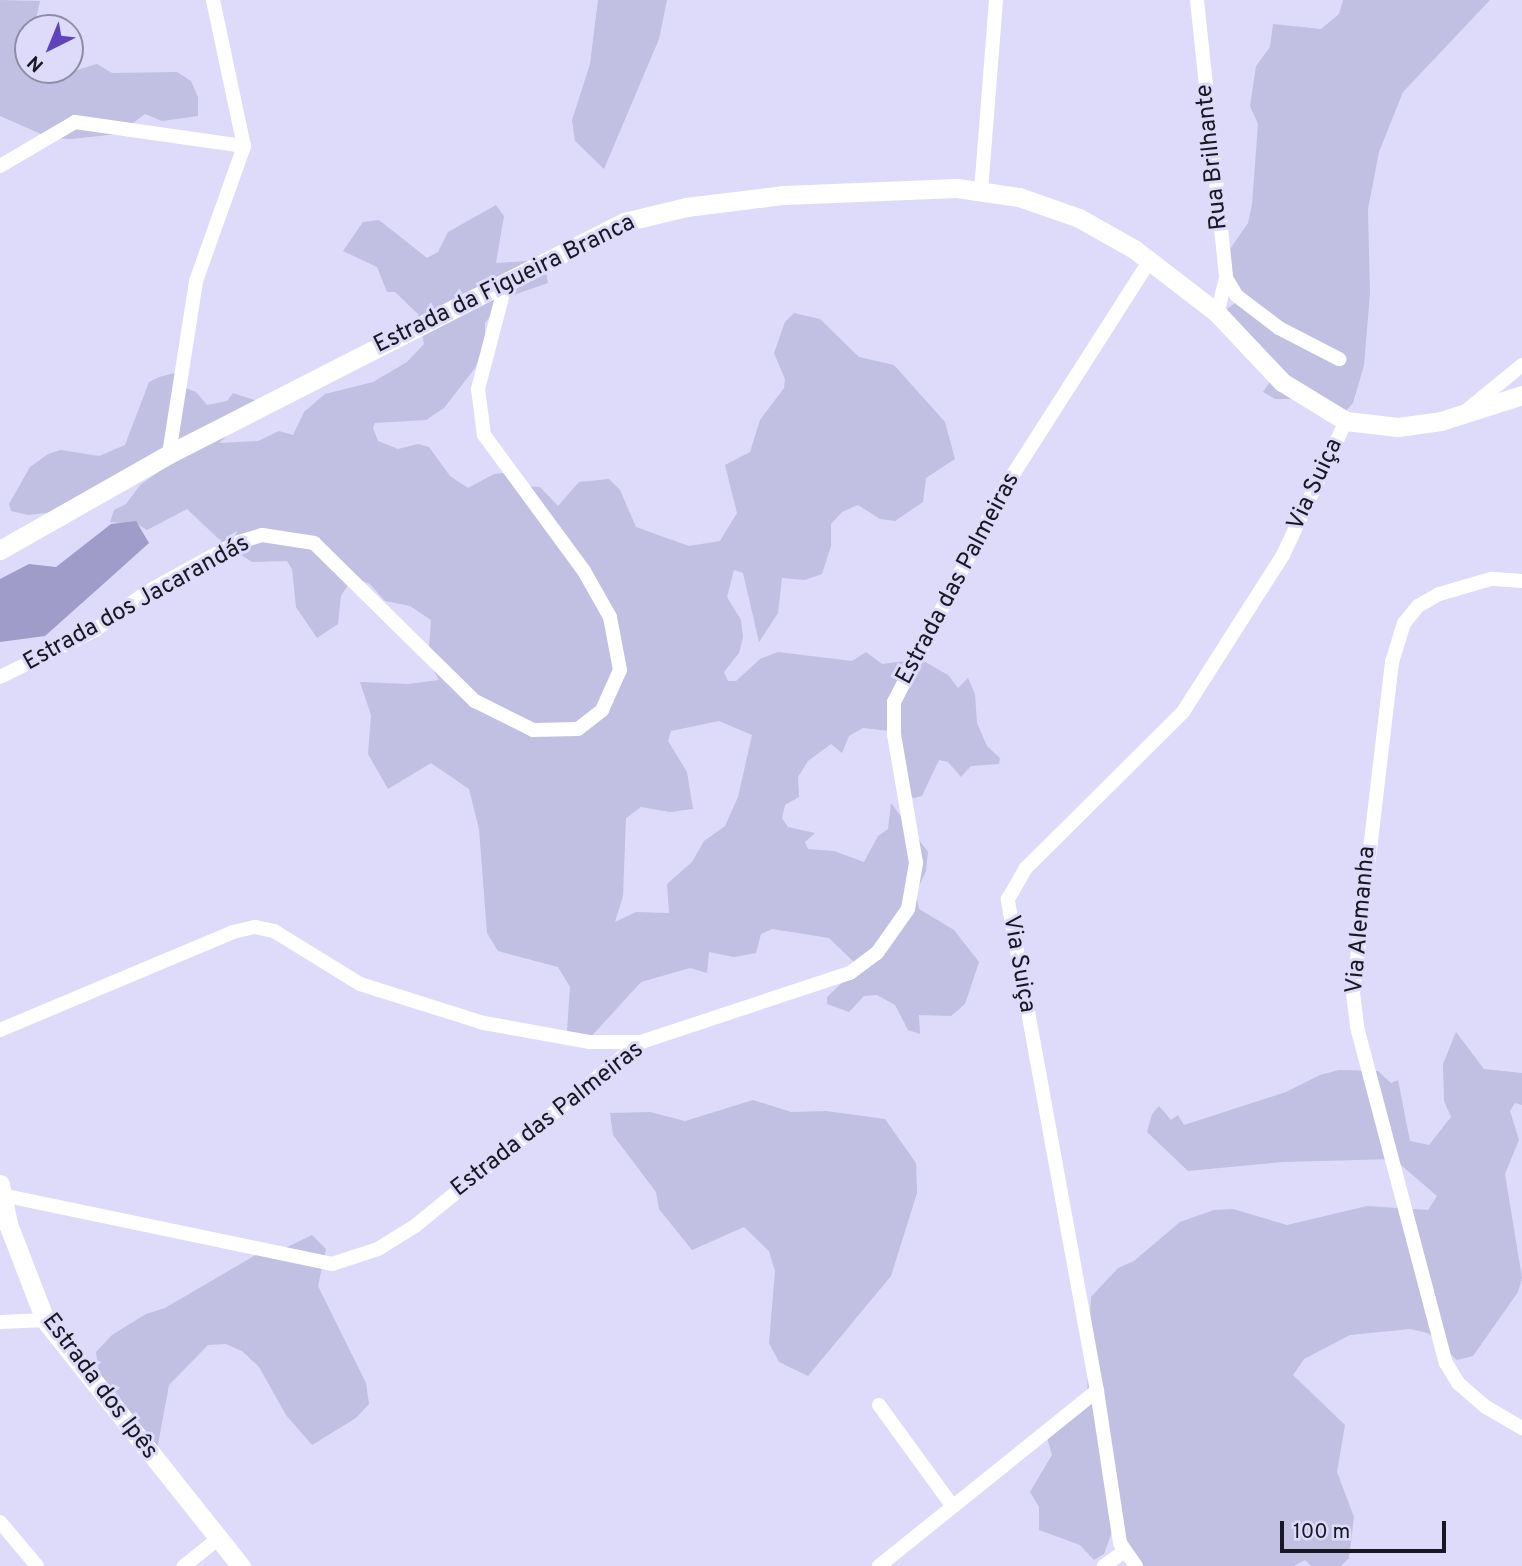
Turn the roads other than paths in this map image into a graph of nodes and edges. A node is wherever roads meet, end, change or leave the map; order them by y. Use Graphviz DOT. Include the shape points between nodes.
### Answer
graph roads {
  1 [pos="213,0"];
  2 [pos="996,0"];
  3 [pos="1197,0"];
  4 [pos="244,146"];
  5 [pos="0,166"];
  6 [pos="981,191"];
  7 [pos="1148,263"];
  8 [pos="1226,278"];
  9 [pos="506,282"];
  10 [pos="1217,313"];
  11 [pos="1339,359"];
  12 [pos="1522,365"];
  13 [pos="1522,395"];
  14 [pos="1459,418"];
  15 [pos="1346,421"];
  16 [pos="169,454"];
  17 [pos="0,550"];
  18 [pos="1522,581"];
  19 [pos="0,677"];
  20 [pos="0,1030"];
  21 [pos="641,1042"];
  22 [pos="1,1190"];
  23 [pos="45,1320"];
  24 [pos="0,1322"];
  25 [pos="1097,1391"];
  26 [pos="879,1405"];
  27 [pos="1522,1428"];
  28 [pos="951,1504"];
  29 [pos="0,1522"];
  30 [pos="219,1538"];
  31 [pos="1123,1552"];
  32 [pos="37,1566"];
  33 [pos="184,1566"];
  34 [pos="241,1566"];
  35 [pos="879,1566"];
  36 [pos="1104,1566"];
  37 [pos="1136,1566"];
  1 -- 4 [label="street"];
  2 -- 6 [label="street"];
  3 -- 8 [label="street, Rua Brilhante"];
  4 -- 5 [label="street" via="75,122"];
  4 -- 16 [label="street" via="196,281"];
  6 -- 7 [label="main road, Estrada da Figueira Branca" via="1019,197 1079,218 1134,249"];
  6 -- 9 [label="main road, Estrada da Figueira Branca" via="926,187 784,195 654,213 594,236"];
  7 -- 10 [label="main road, Estrada da Figueira Branca"];
  7 -- 21 [label="street, Estrada das Palmeiras" via="1003,490 894,702 894,734 916,863 914,889 898,928 877,953 850,973"];
  8 -- 10 [label="street, Rua Brilhante"];
  8 -- 11 [label="street" via="1237,296 1279,328"];
  9 -- 16 [label="main road, Estrada da Figueira Branca"];
  9 -- 19 [label="street, Estrada dos Jacarandás" via="478,388 484,435 584,570 610,617 620,670 602,710 578,729 533,730 475,701 314,543 262,535 236,543 147,592 95,631"];
  10 -- 15 [label="main road, Estrada da Figueira Branca" via="1282,382"];
  12 -- 14 [label="street"];
  13 -- 14 [label="main road, Estrada da Figueira Branca"];
  14 -- 15 [label="main road, Estrada da Figueira Branca" via="1398,427"];
  15 -- 25 [label="street, Via Suiça" via="1283,555 1183,712 1026,868 1008,899"];
  16 -- 17 [label="main road, Estrada da Figueira Branca"];
  18 -- 27 [label="street, Via Alemanha" via="1491,579 1439,594 1418,606 1404,623 1391,662 1353,993 1357,1027 1446,1363 1458,1383 1486,1407"];
  20 -- 21 [label="street" via="233,932 256,927 274,930 360,984 484,1023 590,1042"];
  21 -- 22 [label="street, Estrada das Palmeiras" via="415,1226 378,1249 332,1264"];
  22 -- 23 [label="main road, Estrada dos Ipês" via="8,1224"];
  23 -- 24 [label="street"];
  23 -- 30 [label="main road, Estrada dos Ipês"];
  25 -- 28 [label="street"];
  25 -- 31 [label="street, Via Suiça"];
  26 -- 28 [label="street"];
  28 -- 35 [label="street"];
  29 -- 32 [label="street"];
  30 -- 33 [label="street"];
  30 -- 34 [label="main road, Estrada dos Ipês"];
  31 -- 36 [label="street"];
  31 -- 37 [label="street"];
}
